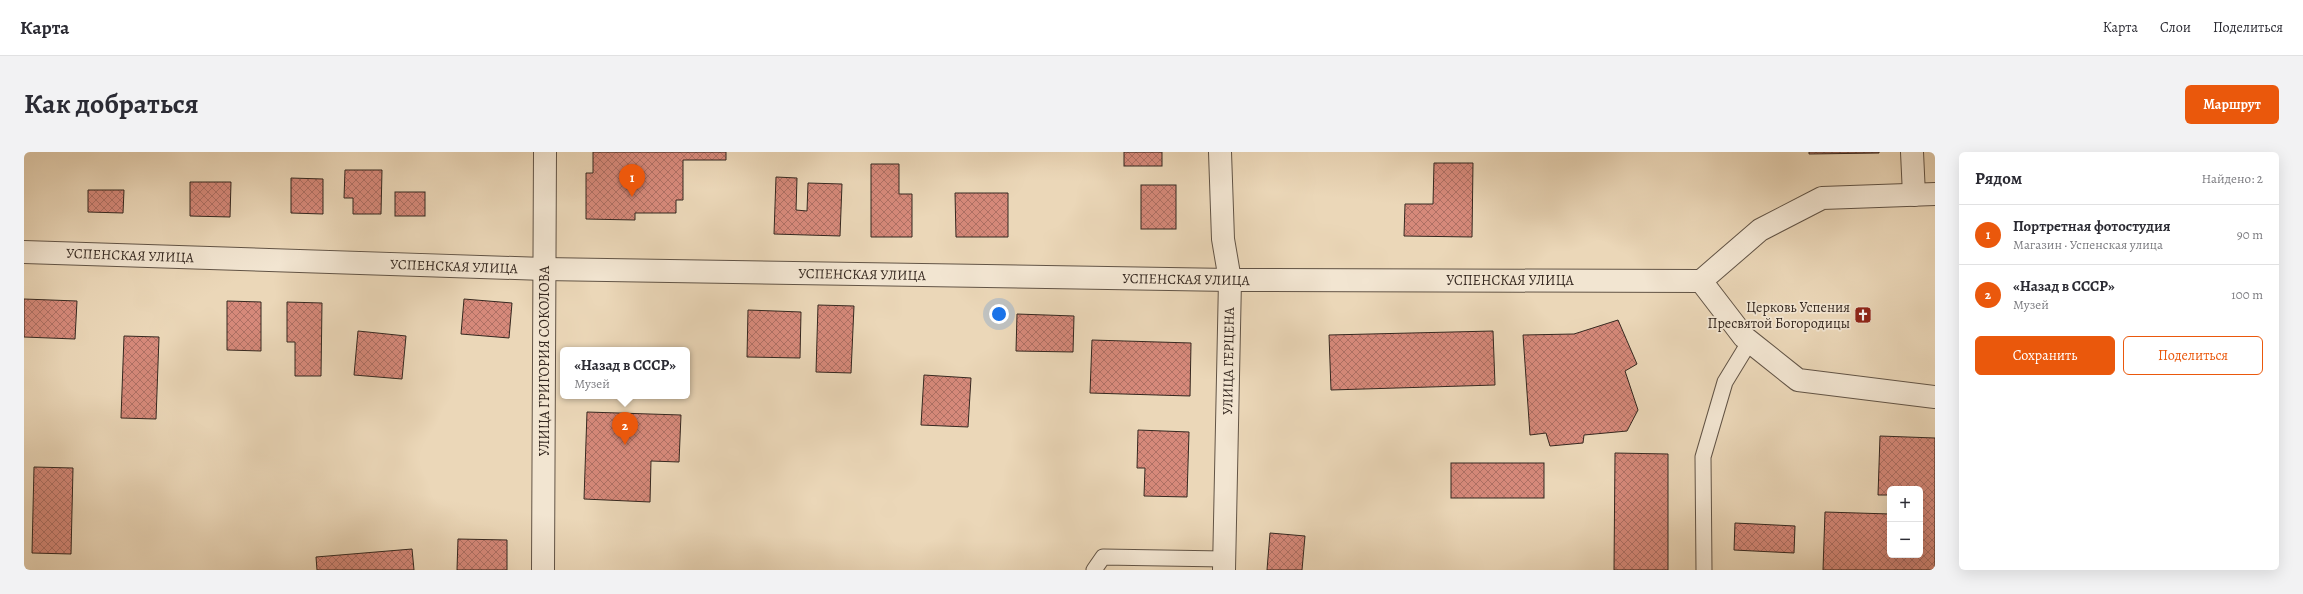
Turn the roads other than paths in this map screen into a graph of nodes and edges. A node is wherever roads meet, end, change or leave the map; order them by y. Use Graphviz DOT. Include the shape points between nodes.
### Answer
graph roads {
  1 [pos="545,152"];
  2 [pos="1220,152"];
  3 [pos="1912,152"];
  4 [pos="1935,194"];
  5 [pos="1914,195"];
  6 [pos="24,252"];
  7 [pos="544,269"];
  8 [pos="1230,280"];
  9 [pos="1701,281"];
  10 [pos="1750,341"];
  11 [pos="1935,397"];
  12 [pos="1224,564"];
  13 [pos="543,570"];
  14 [pos="1094,570"];
  15 [pos="1704,570"];
  1 -- 7 [label="street, УЛИЦА ГРИГОРИЯ СОКОЛОВА"];
  2 -- 8 [label="street, УЛИЦА ГЕРЦЕНА" via="1223,239"];
  3 -- 5 [label="street"];
  4 -- 5 [label="street"];
  5 -- 9 [label="street" via="1822,198 1760,230"];
  6 -- 7 [label="street, УСПЕНСКАЯ УЛИЦА"];
  7 -- 8 [label="street, УСПЕНСКАЯ УЛИЦА"];
  7 -- 13 [label="street, УЛИЦА ГРИГОРИЯ СОКОЛОВА"];
  8 -- 9 [label="street, УСПЕНСКАЯ УЛИЦА"];
  8 -- 12 [label="street, УЛИЦА ГЕРЦЕНА"];
  9 -- 10 [label="street" via="1744,337"];
  10 -- 11 [label="street" via="1798,380"];
  10 -- 15 [label="lane" via="1725,382 1703,457"];
  12 -- 14 [label="lane" via="1103,557"];
}
